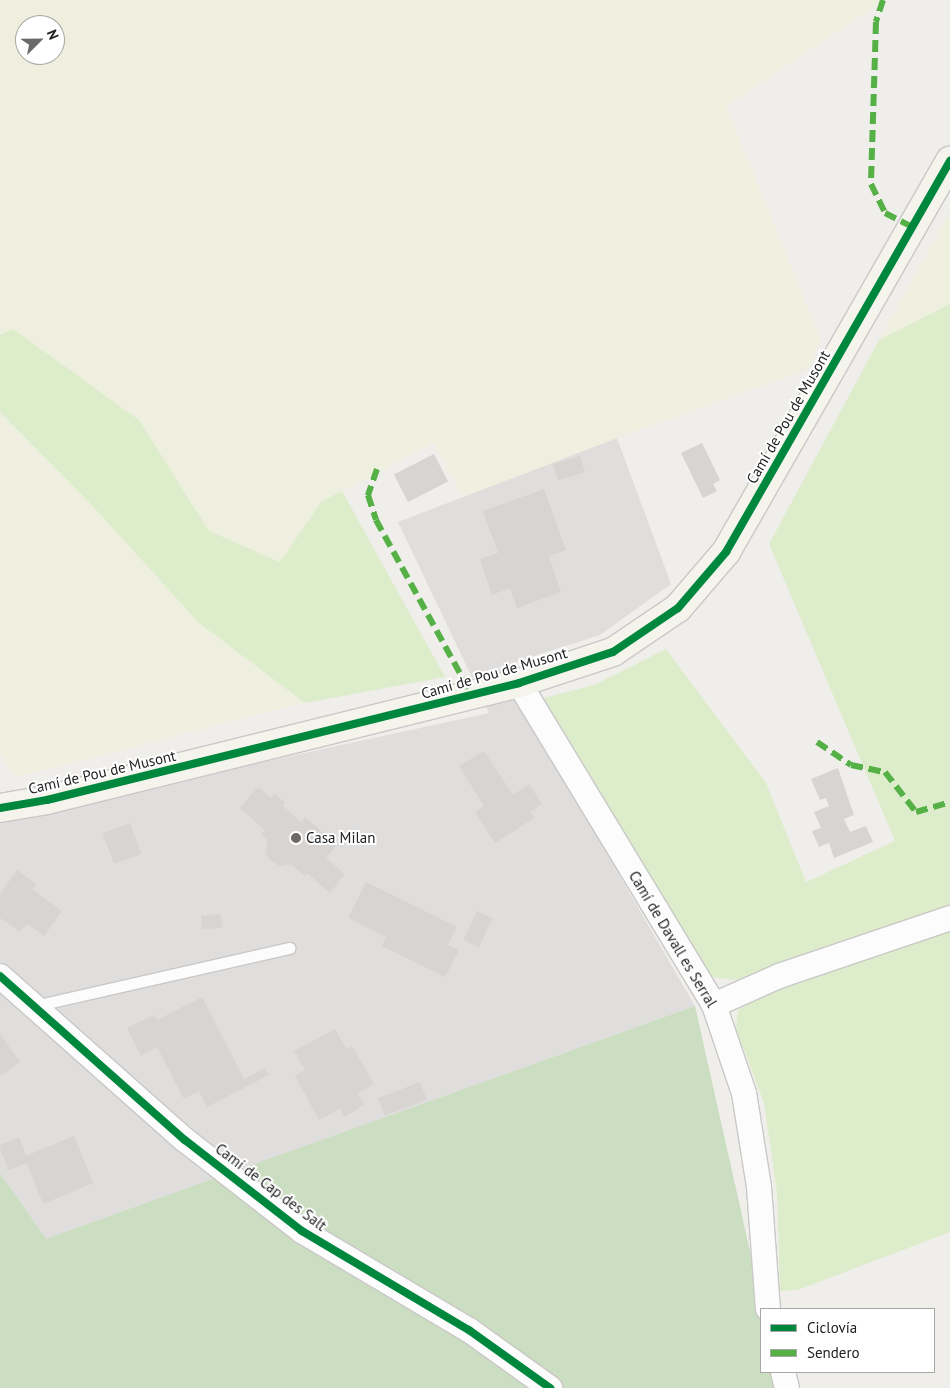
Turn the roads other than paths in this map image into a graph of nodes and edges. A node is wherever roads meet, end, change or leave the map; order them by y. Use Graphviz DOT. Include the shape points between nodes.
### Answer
graph roads {
  1 [pos="950,161"];
  2 [pos="520,683"];
  3 [pos="0,808"];
  4 [pos="950,918"];
  5 [pos="290,948"];
  6 [pos="0,976"];
  7 [pos="714,1005"];
  8 [pos="34,1006"];
  9 [pos="768,1308"];
  10 [pos="783,1373"];
  11 [pos="550,1388"];
  12 [pos="787,1388"];
  1 -- 2 [label="street, Camí de Pou de Musont" via="726,552 678,608 613,652"];
  2 -- 3 [label="street, Camí de Pou de Musont" via="47,800"];
  2 -- 7 [label="street, Camí de Davall es Serral"];
  4 -- 7 [label="street" via="779,976"];
  5 -- 8 [label="lane"];
  6 -- 8 [label="street, Camí de Cap des Salt"];
  7 -- 9 [label="street, Camí de Davall es Serral" via="744,1093 758,1188"];
  8 -- 11 [label="street, Camí de Cap des Salt" via="185,1140 302,1231 469,1330"];
  10 -- 12 [label="street"];
}
